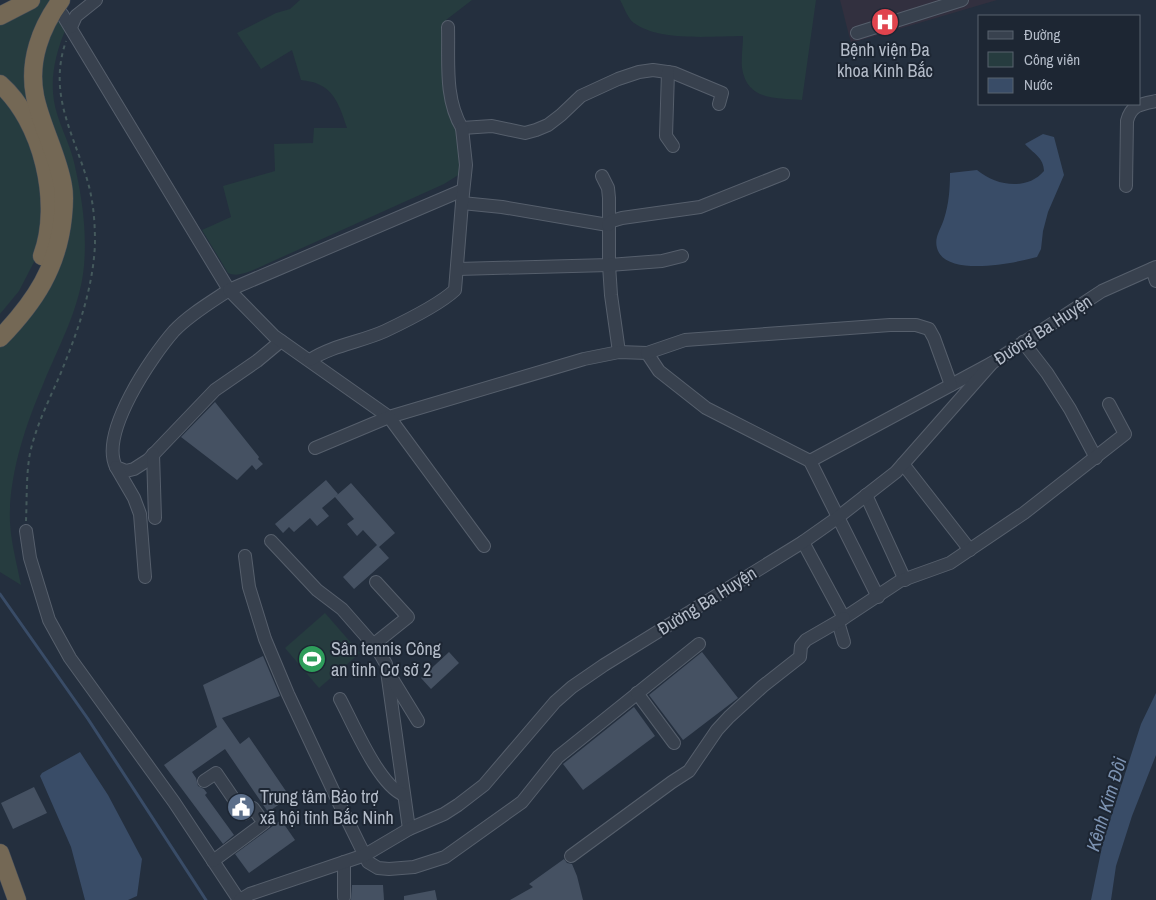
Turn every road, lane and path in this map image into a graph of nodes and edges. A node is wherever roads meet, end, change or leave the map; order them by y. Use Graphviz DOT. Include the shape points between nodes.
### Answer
graph roads {
  1 [pos="31,0"];
  2 [pos="96,0"];
  3 [pos="962,0"];
  4 [pos="62,7"];
  5 [pos="0,16"];
  6 [pos="71,27"];
  7 [pos="448,27"];
  8 [pos="857,33"];
  9 [pos="668,72"];
  10 [pos="0,84"];
  11 [pos="1156,101"];
  12 [pos="719,104"];
  13 [pos="1141,104"];
  14 [pos="1137,105"];
  15 [pos="462,128"];
  16 [pos="673,146"];
  17 [pos="783,174"];
  18 [pos="602,176"];
  19 [pos="1126,186"];
  20 [pos="462,196"];
  21 [pos="608,225"];
  22 [pos="682,256"];
  23 [pos="609,265"];
  24 [pos="458,269"];
  25 [pos="1155,273"];
  26 [pos="229,290"];
  27 [pos="0,321"];
  28 [pos="0,338"];
  29 [pos="281,341"];
  30 [pos="1023,342"];
  31 [pos="619,352"];
  32 [pos="647,353"];
  33 [pos="310,360"];
  34 [pos="992,363"];
  35 [pos="951,385"];
  36 [pos="1109,404"];
  37 [pos="389,417"];
  38 [pos="314,448"];
  39 [pos="153,454"];
  40 [pos="1096,458"];
  41 [pos="810,461"];
  42 [pos="903,464"];
  43 [pos="116,467"];
  44 [pos="866,496"];
  45 [pos="155,518"];
  46 [pos="837,518"];
  47 [pos="26,531"];
  48 [pos="271,541"];
  49 [pos="803,542"];
  50 [pos="484,546"];
  51 [pos="970,550"];
  52 [pos="245,556"];
  53 [pos="145,577"];
  54 [pos="905,580"];
  55 [pos="376,582"];
  56 [pos="878,597"];
  57 [pos="841,620"];
  58 [pos="844,642"];
  59 [pos="699,644"];
  60 [pos="373,645"];
  61 [pos="387,670"];
  62 [pos="637,693"];
  63 [pos="340,699"];
  64 [pos="418,721"];
  65 [pos="674,743"];
  66 [pos="204,781"];
  67 [pos="404,795"];
  68 [pos="409,829"];
  69 [pos="0,853"];
  70 [pos="365,855"];
  71 [pos="571,856"];
  72 [pos="212,861"];
  73 [pos="344,862"];
  74 [pos="344,897"];
  75 [pos="17,900"];
  76 [pos="240,900"];
  1 -- 5 [label="highway"];
  2 -- 6 [label="street" via="76,16"];
  3 -- 8 [label="street"];
  4 -- 6 [label="street"];
  4 -- 28 [label="highway" via="44,28 33,72 35,95 63,185 60,236 43,285"];
  6 -- 26 [label="street"];
  6 -- 47 [label="path" via="63,49 60,100 86,174 94,208 95,245 90,291 30,453"];
  7 -- 15 [label="street" via="448,77"];
  9 -- 12 [label="street" via="722,93"];
  9 -- 15 [label="street" via="639,72 605,84 581,96 548,125 525,133 492,126"];
  9 -- 16 [label="street" via="666,136"];
  10 -- 27 [label="highway" via="16,99 27,117 46,173 50,206 48,235 36,273 22,297"];
  11 -- 13 [label="street"];
  14 -- 19 [label="street" via="1127,121"];
  15 -- 20 [label="street" via="466,165"];
  17 -- 21 [label="street" via="700,207 622,218"];
  18 -- 21 [label="street" via="608,188"];
  20 -- 21 [label="street" via="502,207"];
  20 -- 24 [label="street"];
  20 -- 26 [label="street"];
  21 -- 23 [label="street"];
  22 -- 23 [label="street" via="662,261"];
  23 -- 24 [label="street"];
  23 -- 31 [label="street"];
  24 -- 33 [label="street" via="455,290 444,299 385,331"];
  25 -- 30 [label="street, Đường Ba Huyện" via="1102,291"];
  26 -- 29 [label="street"];
  26 -- 43 [label="street" via="175,330 140,376 115,435 112,457"];
  29 -- 33 [label="street"];
  29 -- 39 [label="street" via="257,362 215,390"];
  30 -- 34 [label="street, Đường Ba Huyện"];
  30 -- 40 [label="street" via="1047,373"];
  31 -- 32 [label="street"];
  31 -- 37 [label="street" via="584,359"];
  32 -- 35 [label="street" via="685,340 916,325 929,329"];
  32 -- 41 [label="street" via="659,371 706,408"];
  33 -- 37 [label="street"];
  34 -- 35 [label="street"];
  34 -- 42 [label="street, Đường Ba Huyện"];
  35 -- 41 [label="street"];
  36 -- 40 [label="street" via="1125,434"];
  37 -- 38 [label="street"];
  37 -- 50 [label="street"];
  39 -- 43 [label="street" via="134,469 126,471"];
  39 -- 45 [label="street"];
  40 -- 51 [label="street"];
  41 -- 46 [label="street"];
  42 -- 44 [label="street, Đường Ba Huyện"];
  42 -- 51 [label="street"];
  43 -- 53 [label="street" via="140,514"];
  44 -- 46 [label="street, Đường Ba Huyện"];
  44 -- 54 [label="street"];
  46 -- 49 [label="street, Đường Ba Huyện"];
  46 -- 56 [label="street"];
  47 -- 72 [label="street" via="33,567 50,620 70,658 174,802"];
  48 -- 60 [label="street" via="318,590 342,608"];
  49 -- 57 [label="street"];
  49 -- 68 [label="street, Đường Ba Huyện" via="572,687 545,712 475,794 444,814"];
  51 -- 54 [label="street" via="950,563"];
  52 -- 70 [label="street" via="249,587 265,639"];
  54 -- 56 [label="street"];
  55 -- 60 [label="street" via="408,617"];
  56 -- 57 [label="street"];
  57 -- 58 [label="street"];
  57 -- 71 [label="street" via="806,640 801,646 800,657 755,693 717,730 685,775"];
  59 -- 62 [label="street"];
  60 -- 61 [label="street"];
  61 -- 64 [label="street"];
  61 -- 67 [label="street"];
  62 -- 65 [label="street"];
  62 -- 70 [label="street" via="558,757 522,802 445,857 414,867 389,869 373,866"];
  63 -- 67 [label="street" via="385,780"];
  66 -- 72 [label="street" via="216,773 244,814 253,808 264,823"];
  67 -- 68 [label="street"];
  68 -- 70 [label="street, Đường Ba Huyện"];
  69 -- 75 [label="highway"];
  70 -- 73 [label="street, Đường Ba Huyện"];
  72 -- 76 [label="street"];
  73 -- 74 [label="street"];
  73 -- 76 [label="street, Đường Ba Huyện"];
}
